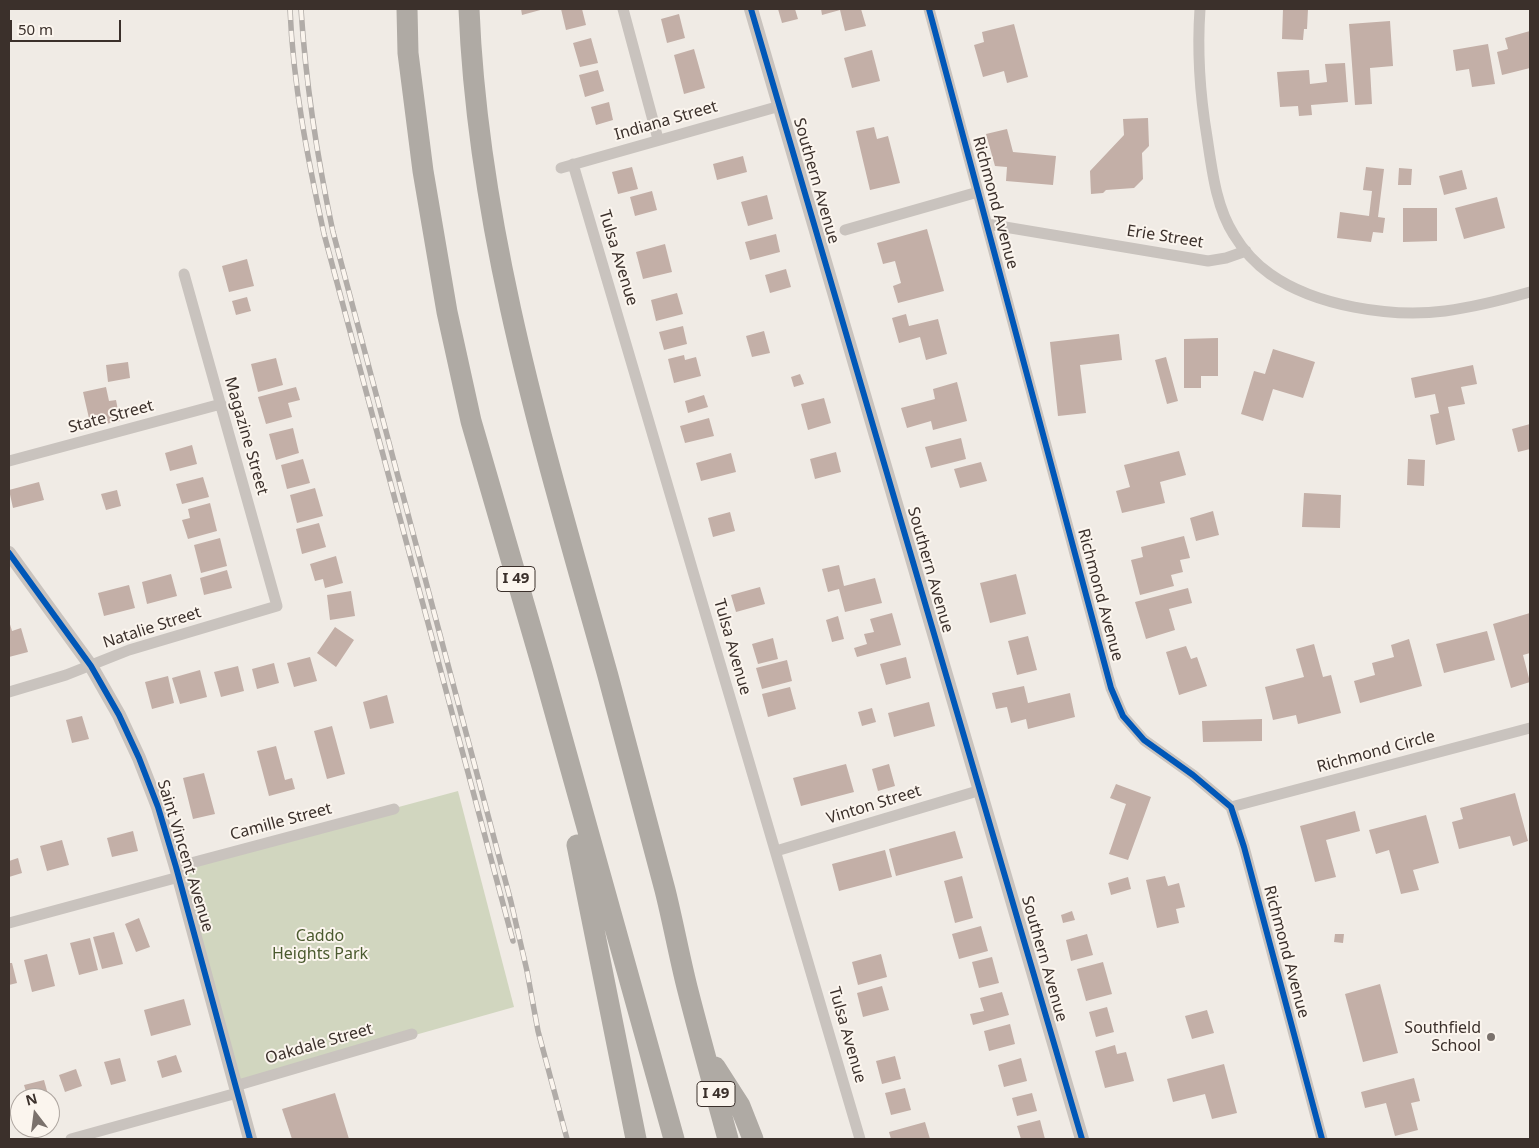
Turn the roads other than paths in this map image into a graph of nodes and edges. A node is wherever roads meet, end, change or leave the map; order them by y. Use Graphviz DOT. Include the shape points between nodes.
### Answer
graph roads {
  1 [pos="407,9"];
  2 [pos="469,9"];
  3 [pos="623,9"];
  4 [pos="752,9"];
  5 [pos="929,9"];
  6 [pos="1200,9"];
  7 [pos="780,106"];
  8 [pos="658,139"];
  9 [pos="567,166"];
  10 [pos="978,192"];
  11 [pos="986,224"];
  12 [pos="845,230"];
  13 [pos="1246,251"];
  14 [pos="184,274"];
  15 [pos="1530,292"];
  16 [pos="221,404"];
  17 [pos="9,461"];
  18 [pos="9,553"];
  19 [pos="277,606"];
  20 [pos="91,666"];
  21 [pos="542,666"];
  22 [pos="9,692"];
  23 [pos="1530,728"];
  24 [pos="981,790"];
  25 [pos="1231,807"];
  26 [pos="394,809"];
  27 [pos="776,851"];
  28 [pos="177,872"];
  29 [pos="9,923"];
  30 [pos="412,1034"];
  31 [pos="704,1048"];
  32 [pos="236,1089"];
  33 [pos="71,1139"];
  34 [pos="250,1139"];
  35 [pos="636,1139"];
  36 [pos="674,1139"];
  37 [pos="728,1139"];
  38 [pos="753,1139"];
  39 [pos="860,1139"];
  40 [pos="1082,1139"];
  41 [pos="1322,1139"];
  1 -- 21 [label="highway, I 49" via="408,53 422,164 447,312 471,421"];
  2 -- 31 [label="highway, I 49" via="475,90 492,215 518,342"];
  3 -- 8 [label="street"];
  4 -- 7 [label="street, Southern Avenue"];
  5 -- 10 [label="street, Richmond Avenue"];
  6 -- 13 [label="street" via="1199,60 1211,163 1227,223"];
  7 -- 8 [label="street, Indiana Street"];
  7 -- 24 [label="street, Southern Avenue"];
  8 -- 9 [label="street, Indiana Street"];
  9 -- 27 [label="street, Tulsa Avenue"];
  10 -- 11 [label="street, Richmond Avenue"];
  10 -- 12 [label="street"];
  11 -- 13 [label="street, Erie Street" via="1208,260"];
  11 -- 25 [label="street, Richmond Avenue" via="1117,705 1144,740"];
  13 -- 15 [label="street" via="1271,274 1294,288 1361,308 1443,311 1484,305"];
  14 -- 16 [label="street, Magazine Street"];
  16 -- 17 [label="street, State Street"];
  16 -- 19 [label="street, Magazine Street"];
  18 -- 20 [label="street, Saint Vincent Avenue"];
  19 -- 20 [label="street, Natalie Street" via="129,650"];
  20 -- 22 [label="street, Natalie Street"];
  20 -- 28 [label="street, Saint Vincent Avenue" via="139,758 158,807"];
  21 -- 35 [label="highway"];
  21 -- 36 [label="highway, I 49"];
  23 -- 25 [label="street, Richmond Circle"];
  24 -- 27 [label="street, Vinton Street"];
  24 -- 40 [label="street, Southern Avenue"];
  25 -- 41 [label="street, Richmond Avenue"];
  26 -- 28 [label="street, Camille Street"];
  27 -- 39 [label="street, Tulsa Avenue"];
  28 -- 29 [label="street, Camille Street"];
  28 -- 32 [label="street, Saint Vincent Avenue"];
  30 -- 32 [label="street, Oakdale Street"];
  31 -- 37 [label="highway, I 49"];
  31 -- 38 [label="highway" via="740,1106"];
  32 -- 33 [label="street, Oakdale Street"];
  32 -- 34 [label="street, Saint Vincent Avenue"];
}
